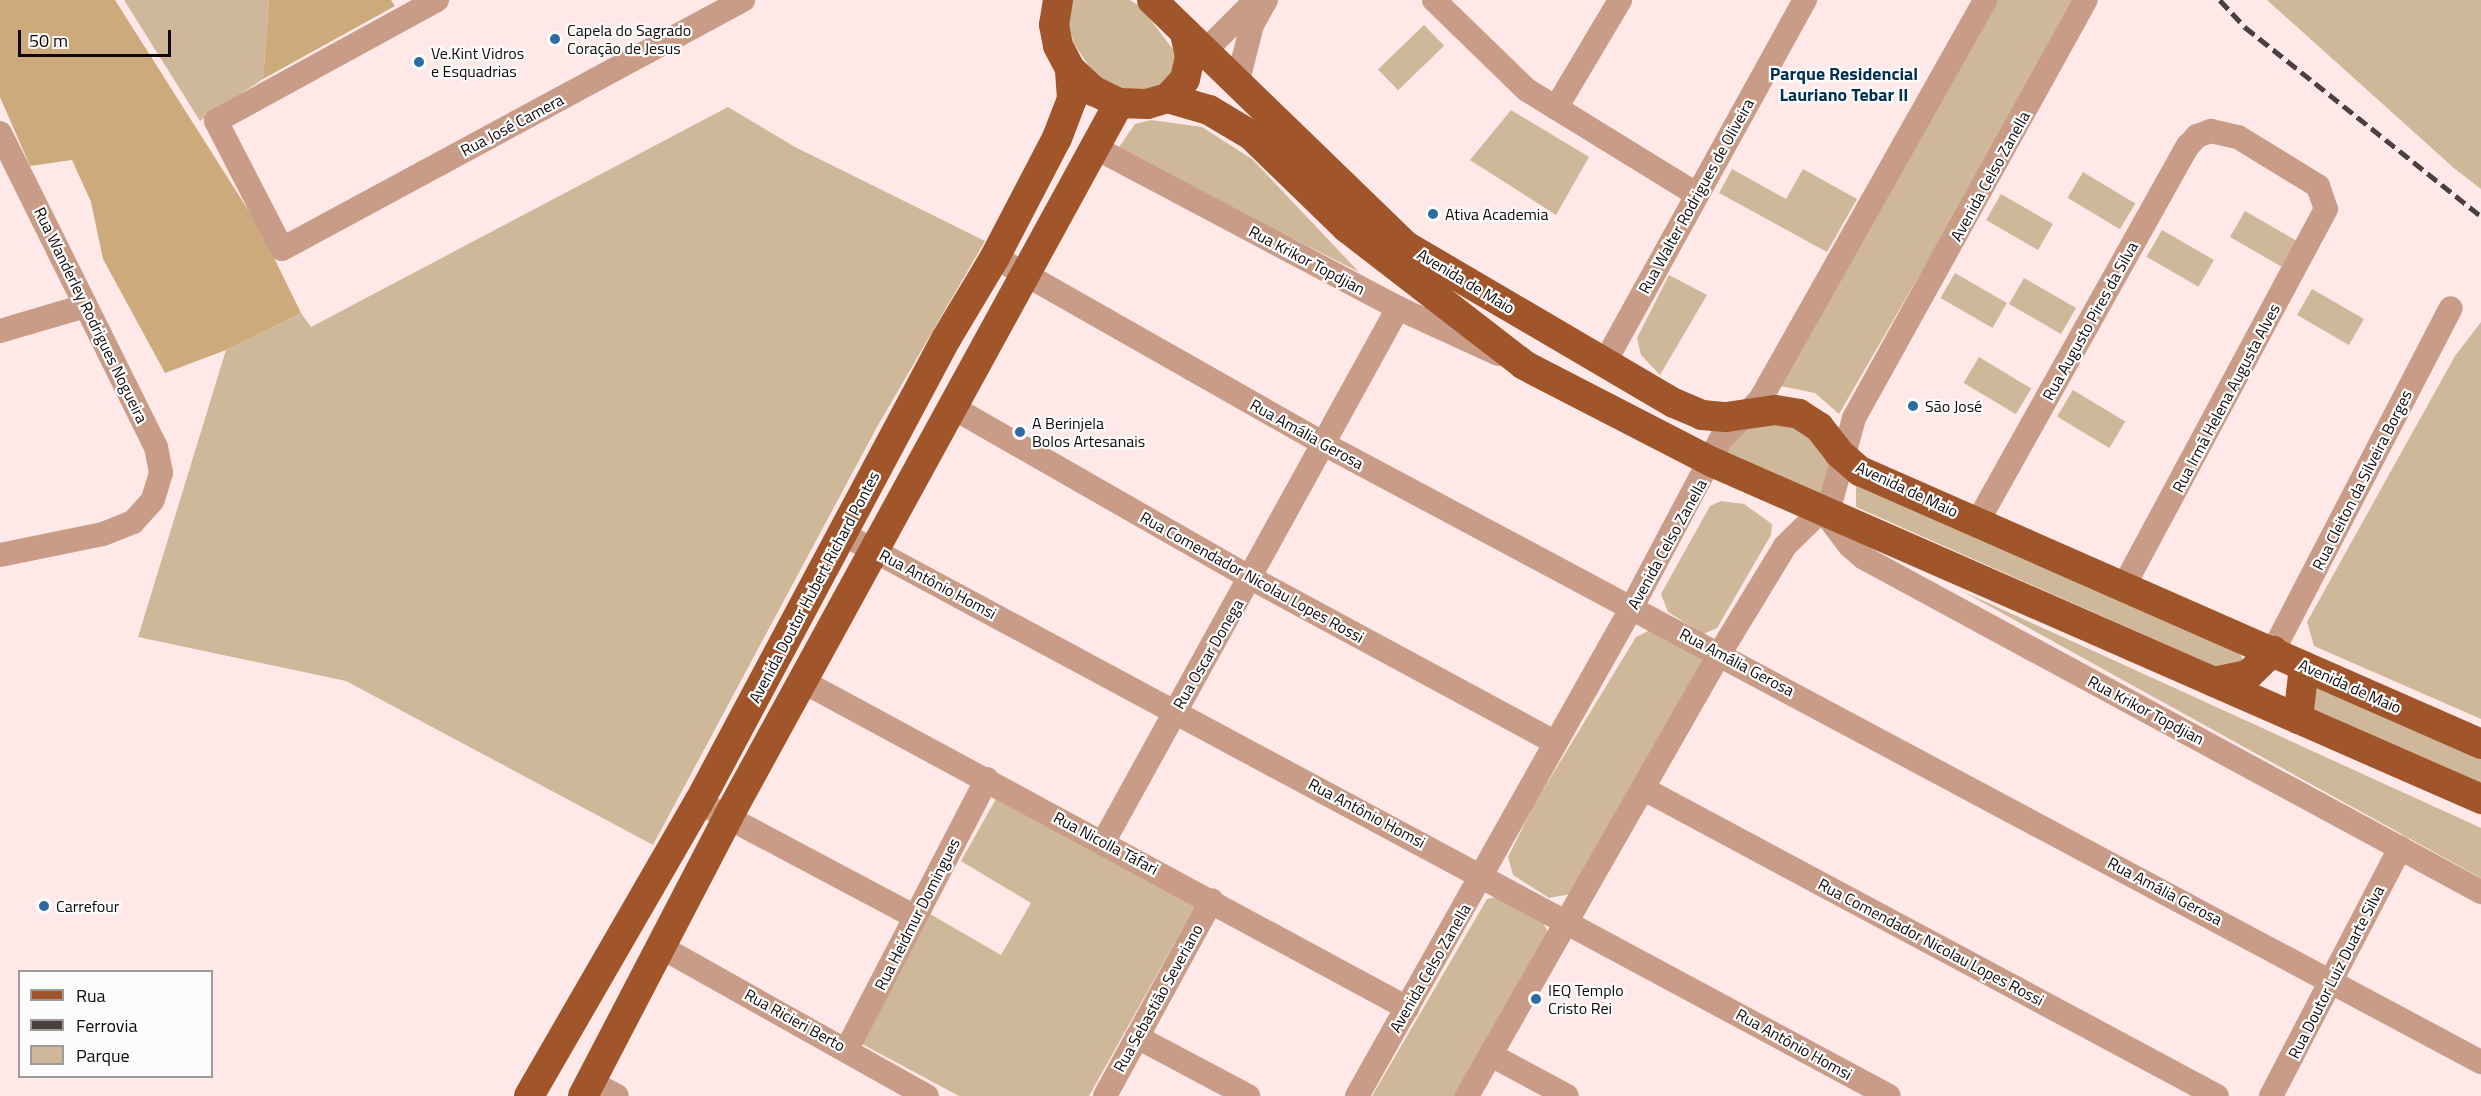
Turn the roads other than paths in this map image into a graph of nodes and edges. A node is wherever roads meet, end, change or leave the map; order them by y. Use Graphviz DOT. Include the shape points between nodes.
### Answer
graph roads {
  1 [pos="742,0"];
  2 [pos="1058,0"];
  3 [pos="1152,0"];
  4 [pos="1434,0"];
  5 [pos="1620,0"];
  6 [pos="1805,0"];
  7 [pos="1985,0"];
  8 [pos="2086,0"];
  9 [pos="432,1"];
  10 [pos="1256,4"];
  11 [pos="1194,43"];
  12 [pos="1070,69"];
  13 [pos="1238,80"];
  14 [pos="1168,98"];
  15 [pos="1119,103"];
  16 [pos="1556,108"];
  17 [pos="2211,131"];
  18 [pos="0,133"];
  19 [pos="1094,147"];
  20 [pos="1696,194"];
  21 [pos="995,257"];
  22 [pos="1025,274"];
  23 [pos="85,306"];
  24 [pos="1398,308"];
  25 [pos="2451,308"];
  26 [pos="0,331"];
  27 [pos="1605,362"];
  28 [pos="1524,365"];
  29 [pos="952,406"];
  30 [pos="1746,413"];
  31 [pos="1322,443"];
  32 [pos="1843,457"];
  33 [pos="1712,462"];
  34 [pos="1824,512"];
  35 [pos="1978,521"];
  36 [pos="843,534"];
  37 [pos="874,550"];
  38 [pos="0,555"];
  39 [pos="1251,578"];
  40 [pos="2124,586"];
  41 [pos="1632,608"];
  42 [pos="2273,651"];
  43 [pos="1720,653"];
  44 [pos="2304,666"];
  45 [pos="802,681"];
  46 [pos="2214,682"];
  47 [pos="1175,711"];
  48 [pos="2298,719"];
  49 [pos="1554,742"];
  50 [pos="2481,744"];
  51 [pos="987,779"];
  52 [pos="1644,789"];
  53 [pos="2481,799"];
  54 [pos="699,802"];
  55 [pos="728,817"];
  56 [pos="1104,841"];
  57 [pos="2400,848"];
  58 [pos="1483,875"];
  59 [pos="2481,892"];
  60 [pos="1212,900"];
  61 [pos="915,917"];
  62 [pos="1566,920"];
  63 [pos="661,947"];
  64 [pos="2332,980"];
  65 [pos="1407,1008"];
  66 [pos="1137,1037"];
  67 [pos="847,1049"];
  68 [pos="1491,1055"];
  69 [pos="2481,1062"];
  70 [pos="587,1089"];
  71 [pos="529,1096"];
  72 [pos="617,1096"];
  73 [pos="927,1096"];
  74 [pos="1105,1096"];
  75 [pos="1248,1096"];
  76 [pos="1357,1096"];
  77 [pos="1467,1096"];
  78 [pos="1567,1096"];
  79 [pos="1889,1096"];
  80 [pos="2217,1096"];
  81 [pos="2271,1096"];
  1 -- 9 [label="street, Rua José Camera" via="282,249 216,121"];
  2 -- 12 [label="main road" via="1056,36"];
  3 -- 11 [label="main road, Avenida de Maio"];
  4 -- 16 [label="street" via="1527,90"];
  5 -- 16 [label="street"];
  6 -- 20 [label="street, Rua Walter Rodrigues de Oliveira"];
  7 -- 30 [label="street, Avenida Celso Zanella" via="1760,400"];
  8 -- 32 [label="street, Avenida Celso Zanella" via="1854,418"];
  10 -- 11 [label="street"];
  10 -- 13 [label="street"];
  11 -- 13 [label="main road, Avenida de Maio"];
  11 -- 14 [label="main road" via="1185,79"];
  12 -- 15 [label="main road" via="1094,91"];
  12 -- 21 [label="main road, Avenida Doutor Hubert Richard Pontes" via="1072,99 1057,138"];
  13 -- 27 [label="main road, Avenida de Maio" via="1406,246"];
  14 -- 15 [label="main road" via="1147,104"];
  14 -- 28 [label="main road, Avenida de Maio" via="1209,110 1251,135 1347,228"];
  15 -- 19 [label="main road, Avenida Doutor Hubert Richard Pontes"];
  16 -- 20 [label="street"];
  17 -- 35 [label="street, Rua Augusto Pires da Silva" via="2197,136 2188,146"];
  17 -- 40 [label="street, Rua Irmã Helena Augusta Alves" via="2238,137 2318,186 2326,209"];
  18 -- 23 [label="street, Rua Wanderley Rodrigues Nogueira"];
  19 -- 22 [label="main road, Avenida Doutor Hubert Richard Pontes"];
  19 -- 24 [label="street, Rua Krikor Topdjian"];
  20 -- 27 [label="street, Rua Walter Rodrigues de Oliveira"];
  21 -- 22 [label="street, Rua Amália Gerosa"];
  21 -- 36 [label="main road, Avenida Doutor Hubert Richard Pontes" via="946,339"];
  22 -- 29 [label="main road, Avenida Doutor Hubert Richard Pontes"];
  22 -- 31 [label="street, Rua Amália Gerosa"];
  23 -- 26 [label="street"];
  23 -- 38 [label="street, Rua Wanderley Rodrigues Nogueira" via="156,447 161,472 153,500 133,522 103,534"];
  24 -- 28 [label="street, Rua Krikor Topdjian"];
  24 -- 31 [label="street, Rua Oscar Donega"];
  25 -- 42 [label="street, Rua Cleiton da Silveira Borges"];
  27 -- 30 [label="main road, Avenida de Maio" via="1702,415 1726,417"];
  28 -- 33 [label="main road, Avenida de Maio"];
  29 -- 37 [label="main road, Avenida Doutor Hubert Richard Pontes"];
  29 -- 39 [label="street, Rua Comendador Nicolau Lopes Rossi"];
  30 -- 32 [label="main road, Avenida de Maio" via="1775,410 1799,414 1819,427"];
  30 -- 33 [label="street, Avenida Celso Zanella" via="1721,439"];
  31 -- 39 [label="street, Rua Oscar Donega"];
  31 -- 41 [label="street, Rua Amália Gerosa"];
  32 -- 34 [label="street, Avenida Celso Zanella" via="1836,488"];
  32 -- 35 [label="main road, Avenida de Maio" via="1860,471"];
  33 -- 34 [label="main road, Avenida de Maio"];
  33 -- 41 [label="street, Avenida Celso Zanella"];
  34 -- 43 [label="street, Avenida Celso Zanella" via="1785,546"];
  34 -- 46 [label="main road, Avenida de Maio"];
  34 -- 57 [label="street, Rua Krikor Topdjian" via="1864,558"];
  35 -- 40 [label="main road, Avenida de Maio"];
  36 -- 37 [label="street, Rua Antônio Homsi"];
  36 -- 54 [label="main road, Avenida Doutor Hubert Richard Pontes"];
  37 -- 45 [label="main road, Avenida Doutor Hubert Richard Pontes"];
  37 -- 47 [label="street, Rua Antônio Homsi"];
  39 -- 47 [label="street, Rua Oscar Donega"];
  39 -- 49 [label="street, Rua Comendador Nicolau Lopes Rossi"];
  40 -- 42 [label="main road, Avenida de Maio"];
  41 -- 43 [label="street, Rua Amália Gerosa"];
  41 -- 49 [label="street, Avenida Celso Zanella"];
  42 -- 44 [label="main road, Avenida de Maio"];
  42 -- 46 [label="main road" via="2248,675"];
  43 -- 52 [label="street, Avenida Celso Zanella"];
  43 -- 64 [label="street, Rua Amália Gerosa"];
  44 -- 48 [label="main road"];
  44 -- 50 [label="main road, Avenida de Maio"];
  45 -- 51 [label="street, Rua Nicolla Táfari"];
  45 -- 55 [label="main road, Avenida Doutor Hubert Richard Pontes"];
  46 -- 48 [label="main road, Avenida de Maio"];
  47 -- 56 [label="street, Rua Oscar Donega"];
  47 -- 58 [label="street, Rua Antônio Homsi"];
  48 -- 53 [label="main road, Avenida de Maio"];
  49 -- 58 [label="street, Avenida Celso Zanella"];
  51 -- 56 [label="street, Rua Nicolla Táfari"];
  51 -- 61 [label="street, Rua Heidmur Domingues"];
  52 -- 62 [label="street, Avenida Celso Zanella"];
  52 -- 80 [label="street, Rua Comendador Nicolau Lopes Rossi"];
  54 -- 55 [label="street"];
  54 -- 71 [label="main road, Avenida Doutor Hubert Richard Pontes"];
  55 -- 61 [label="street"];
  55 -- 63 [label="main road, Avenida Doutor Hubert Richard Pontes"];
  56 -- 60 [label="street, Rua Nicolla Táfari"];
  57 -- 59 [label="street, Rua Krikor Topdjian"];
  57 -- 64 [label="street, Rua Doutor Luiz Duarte Silva"];
  58 -- 62 [label="street, Rua Antônio Homsi"];
  58 -- 65 [label="street, Avenida Celso Zanella"];
  60 -- 65 [label="street, Rua Nicolla Táfari"];
  60 -- 66 [label="street, Rua Sebastião Severiano"];
  61 -- 67 [label="street, Rua Heidmur Domingues"];
  62 -- 68 [label="street, Avenida Celso Zanella"];
  62 -- 79 [label="street, Rua Antônio Homsi"];
  63 -- 67 [label="street, Rua Ricieri Berto"];
  63 -- 70 [label="main road, Avenida Doutor Hubert Richard Pontes"];
  64 -- 69 [label="street, Rua Amália Gerosa"];
  64 -- 81 [label="street, Rua Doutor Luiz Duarte Silva"];
  65 -- 76 [label="street, Avenida Celso Zanella"];
  66 -- 74 [label="street, Rua Sebastião Severiano"];
  66 -- 75 [label="street"];
  67 -- 73 [label="street, Rua Ricieri Berto"];
  68 -- 77 [label="street, Avenida Celso Zanella"];
  68 -- 78 [label="street"];
  70 -- 72 [label="street"];
}
